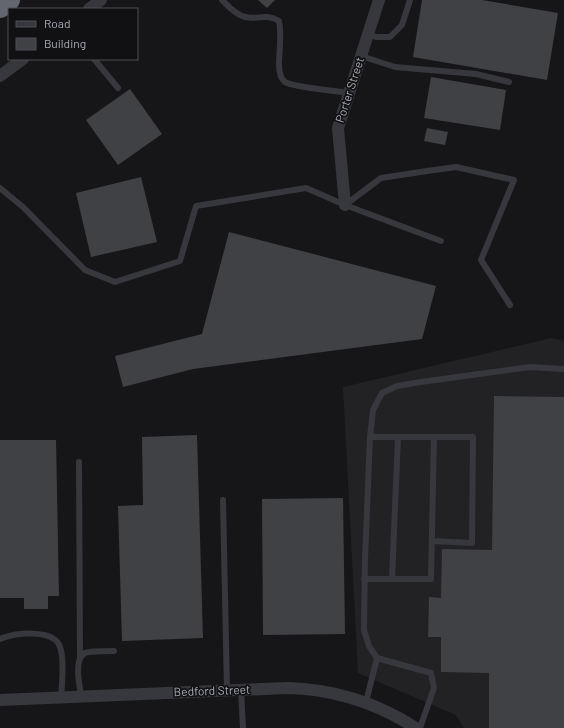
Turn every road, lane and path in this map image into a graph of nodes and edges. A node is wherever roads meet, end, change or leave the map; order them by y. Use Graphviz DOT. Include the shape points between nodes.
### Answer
graph roads {
  1 [pos="9,0"];
  2 [pos="101,0"];
  3 [pos="222,0"];
  4 [pos="379,0"];
  5 [pos="410,0"];
  6 [pos="0,7"];
  7 [pos="90,8"];
  8 [pos="368,34"];
  9 [pos="361,56"];
  10 [pos="22,60"];
  11 [pos="95,60"];
  12 [pos="0,76"];
  13 [pos="509,82"];
  14 [pos="118,88"];
  15 [pos="349,93"];
  16 [pos="0,188"];
  17 [pos="345,205"];
  18 [pos="441,241"];
  19 [pos="510,305"];
  20 [pos="564,369"];
  21 [pos="370,437"];
  22 [pos="398,437"];
  23 [pos="434,437"];
  24 [pos="79,462"];
  25 [pos="223,500"];
  26 [pos="432,541"];
  27 [pos="364,579"];
  28 [pos="392,579"];
  29 [pos="0,639"];
  30 [pos="114,651"];
  31 [pos="80,658"];
  32 [pos="377,658"];
  33 [pos="227,690"];
  34 [pos="241,690"];
  35 [pos="81,696"];
  36 [pos="61,697"];
  37 [pos="0,700"];
  38 [pos="366,702"];
  39 [pos="243,728"];
  40 [pos="416,728"];
  41 [pos="420,728"];
  1 -- 6 [label="highway"];
  2 -- 7 [label="street"];
  3 -- 15 [label="lane" via="240,16 273,18 279,21 280,76 285,82"];
  4 -- 8 [label="street, Porter Street"];
  5 -- 8 [label="lane" via="402,25 390,37"];
  8 -- 9 [label="street, Porter Street"];
  9 -- 13 [label="lane" via="395,66 476,74"];
  9 -- 15 [label="street, Porter Street"];
  10 -- 12 [label="street"];
  11 -- 14 [label="lane"];
  15 -- 17 [label="street, Porter Street" via="338,128"];
  16 -- 17 [label="lane" via="23,207 85,270 115,282 180,261 196,206 306,188"];
  17 -- 18 [label="lane"];
  17 -- 19 [label="lane" via="381,178 427,171 456,167 514,180 481,260"];
  20 -- 21 [label="lane" via="530,367 397,386 382,393 373,410"];
  21 -- 22 [label="lane"];
  21 -- 27 [label="lane"];
  22 -- 23 [label="lane"];
  22 -- 28 [label="lane"];
  23 -- 26 [label="lane"];
  23 -- 26 [label="lane" via="472,437 472,543"];
  24 -- 31 [label="lane"];
  25 -- 33 [label="lane"];
  26 -- 28 [label="lane" via="431,579"];
  27 -- 28 [label="lane"];
  27 -- 32 [label="lane" via="364,630 369,646"];
  29 -- 36 [label="lane" via="28,633 55,639 61,647"];
  30 -- 31 [label="lane" via="85,653"];
  31 -- 35 [label="lane" via="78,665"];
  32 -- 38 [label="lane"];
  32 -- 41 [label="lane" via="431,674 434,688"];
  33 -- 34 [label="street, Bedford Street"];
  33 -- 35 [label="street, Bedford Street"];
  34 -- 38 [label="street, Bedford Street" via="304,688"];
  34 -- 39 [label="lane"];
  35 -- 36 [label="street, Bedford Street"];
  36 -- 37 [label="street, Bedford Street"];
  38 -- 40 [label="street, Bedford Street"];
}
